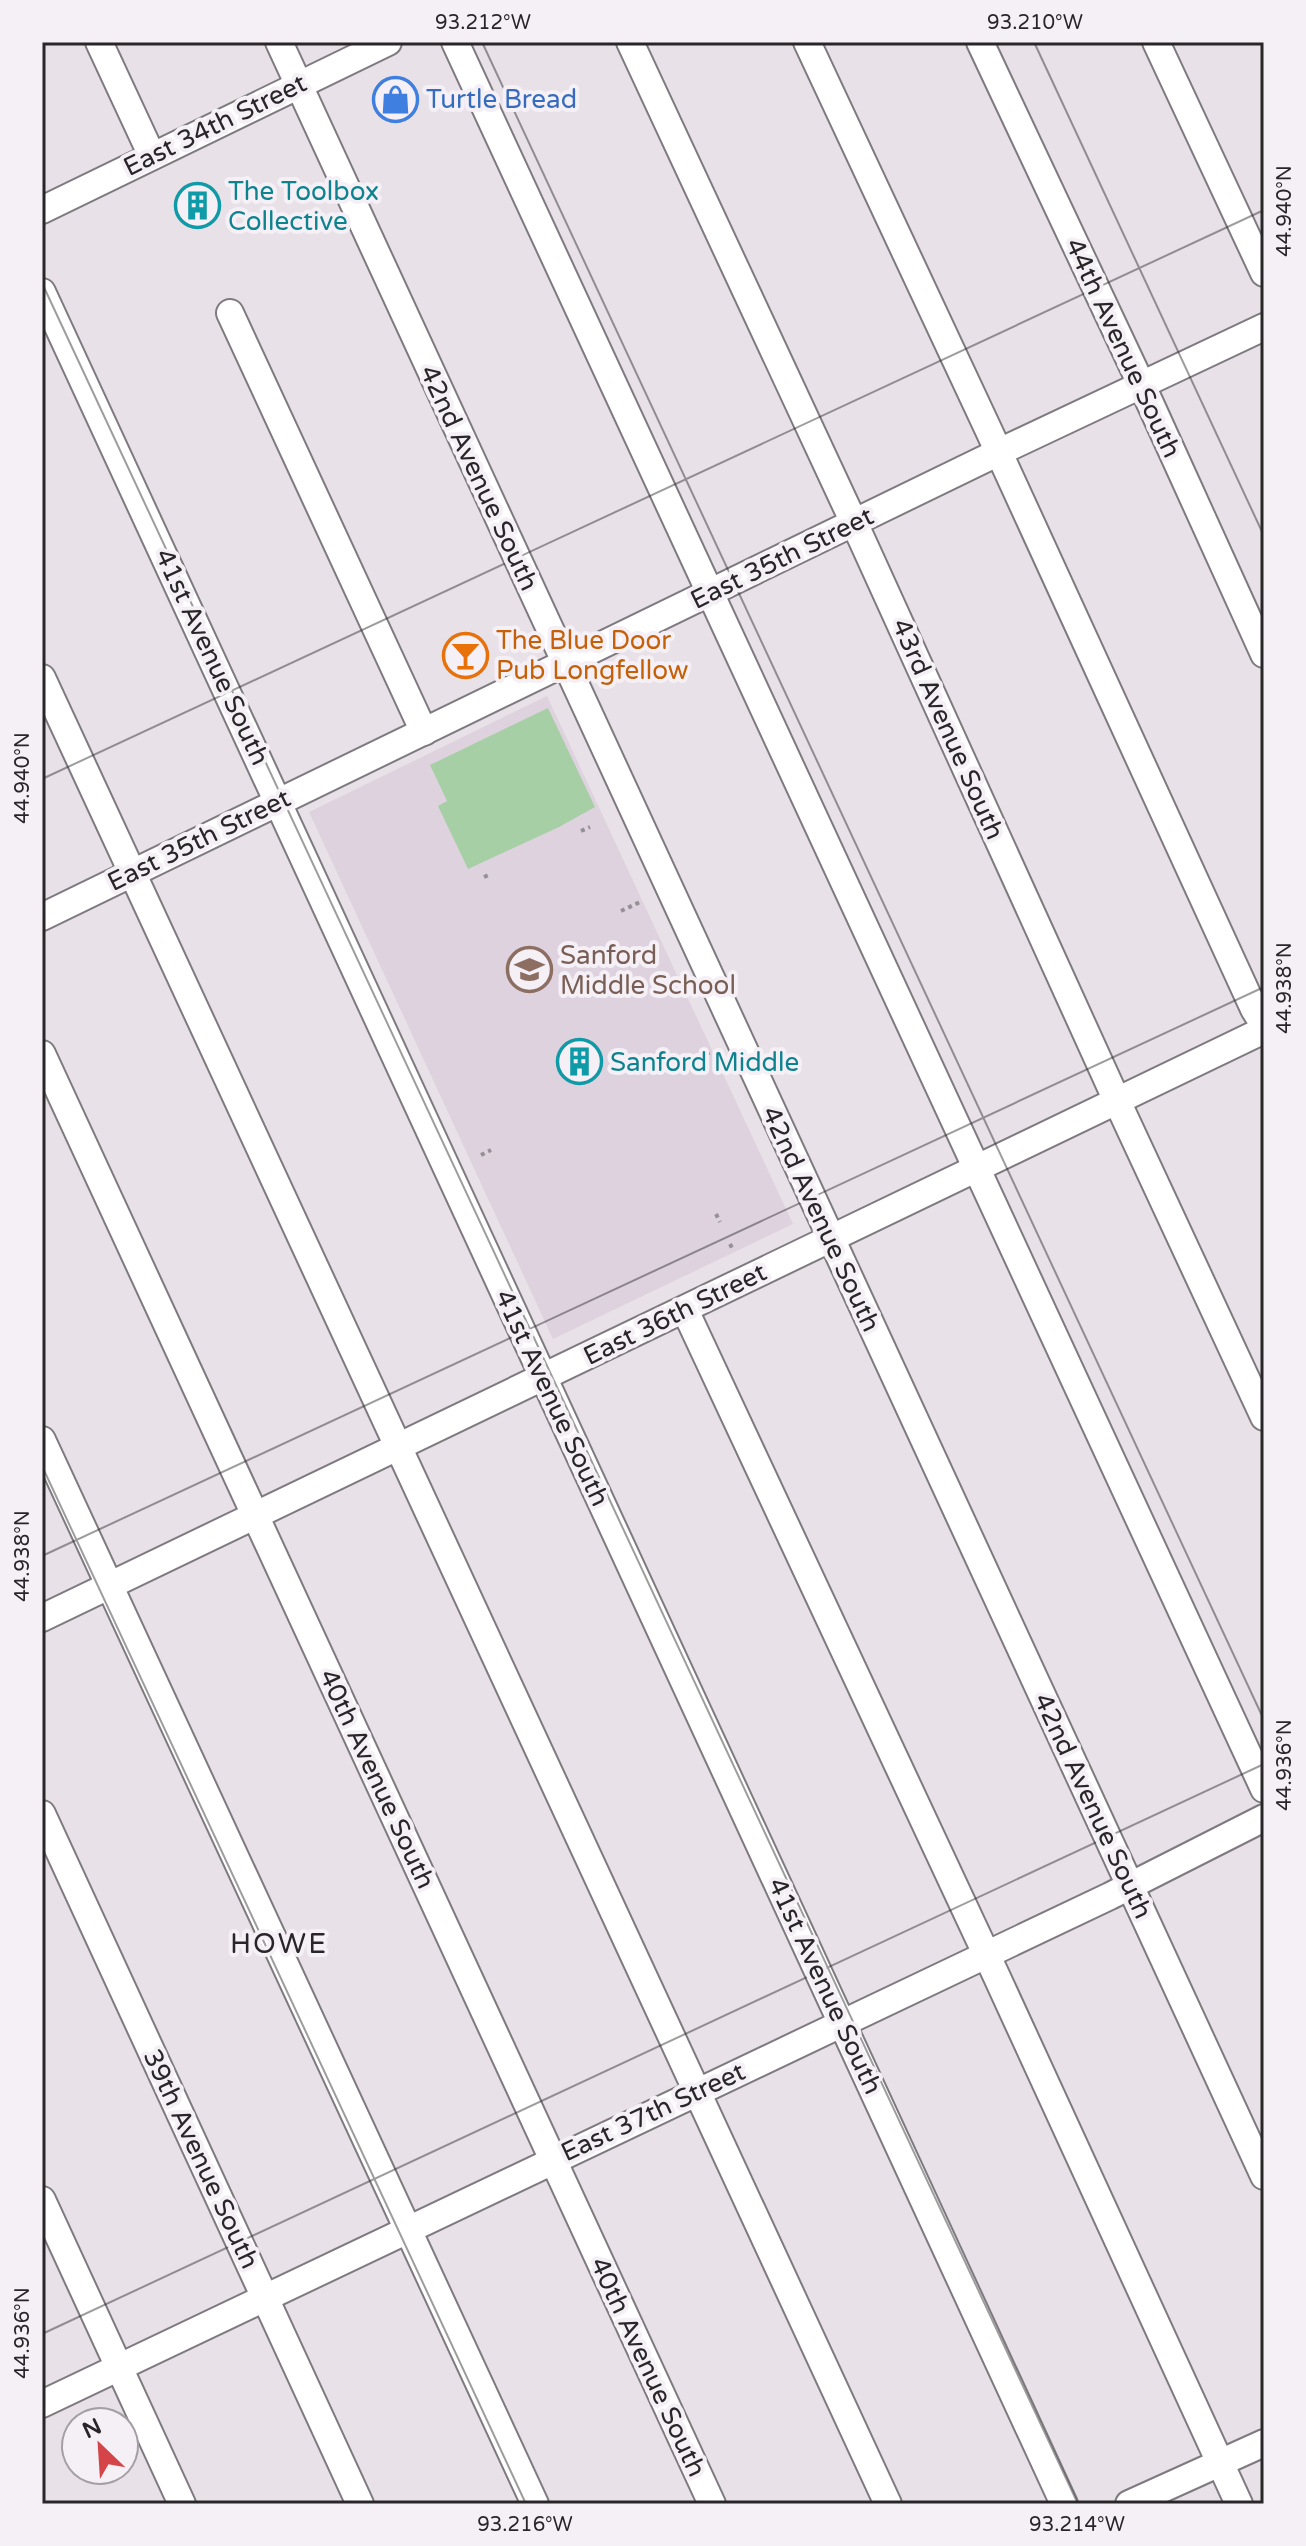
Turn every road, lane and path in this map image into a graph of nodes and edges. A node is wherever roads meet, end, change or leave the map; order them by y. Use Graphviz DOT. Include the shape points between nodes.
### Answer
graph roads {
  1 [pos="99,42"];
  2 [pos="279,42"];
  3 [pos="388,42"];
  4 [pos="455,42"];
  5 [pos="630,42"];
  6 [pos="807,42"];
  7 [pos="980,42"];
  8 [pos="1156,42"];
  9 [pos="298,85"];
  10 [pos="152,156"];
  11 [pos="42,210"];
  12 [pos="1264,273"];
  13 [pos="42,292"];
  14 [pos="230,313"];
  15 [pos="1264,327"];
  16 [pos="1141,384"];
  17 [pos="997,453"];
  18 [pos="854,523"];
  19 [pos="710,592"];
  20 [pos="1264,654"];
  21 [pos="565,664"];
  22 [pos="42,678"];
  23 [pos="424,732"];
  24 [pos="278,802"];
  25 [pos="590,827"];
  26 [pos="581,831"];
  27 [pos="131,872"];
  28 [pos="491,874"];
  29 [pos="484,877"];
  30 [pos="640,902"];
  31 [pos="621,911"];
  32 [pos="42,917"];
  33 [pos="1264,1028"];
  34 [pos="711,1052"];
  35 [pos="42,1054"];
  36 [pos="691,1060"];
  37 [pos="1117,1101"];
  38 [pos="491,1150"];
  39 [pos="481,1155"];
  40 [pos="976,1169"];
  41 [pos="716,1214"];
  42 [pos="720,1222"];
  43 [pos="830,1239"];
  44 [pos="730,1244"];
  45 [pos="733,1250"];
  46 [pos="685,1310"];
  47 [pos="543,1377"];
  48 [pos="1264,1417"];
  49 [pos="42,1440"];
  50 [pos="398,1447"];
  51 [pos="256,1517"];
  52 [pos="108,1585"];
  53 [pos="42,1618"];
  54 [pos="1264,1789"];
  55 [pos="42,1814"];
  56 [pos="1264,1818"];
  57 [pos="1130,1885"];
  58 [pos="986,1955"];
  59 [pos="842,2022"];
  60 [pos="696,2091"];
  61 [pos="551,2160"];
  62 [pos="1264,2176"];
  63 [pos="42,2200"];
  64 [pos="407,2230"];
  65 [pos="265,2297"];
  66 [pos="118,2366"];
  67 [pos="42,2404"];
  68 [pos="1264,2443"];
  69 [pos="1220,2462"];
  70 [pos="182,2504"];
  71 [pos="360,2504"];
  72 [pos="535,2504"];
  73 [pos="712,2504"];
  74 [pos="888,2504"];
  75 [pos="1064,2504"];
  76 [pos="1129,2504"];
  77 [pos="1239,2504"];
  1 -- 10 [label="street"];
  2 -- 9 [label="street, 42nd Avenue South"];
  3 -- 9 [label="street, East 34th Street"];
  4 -- 19 [label="street"];
  5 -- 18 [label="street, 43rd Avenue South"];
  6 -- 17 [label="street"];
  7 -- 16 [label="street, 44th Avenue South"];
  8 -- 12 [label="street"];
  9 -- 10 [label="street, East 34th Street"];
  9 -- 21 [label="street, 42nd Avenue South"];
  10 -- 11 [label="street, East 34th Street"];
  13 -- 24 [label="street, 41st Avenue South"];
  14 -- 23 [label="street"];
  15 -- 16 [label="street, East 35th Street"];
  16 -- 17 [label="street, East 35th Street"];
  16 -- 20 [label="street, 44th Avenue South"];
  17 -- 18 [label="street, East 35th Street"];
  17 -- 33 [label="street"];
  18 -- 19 [label="street, East 35th Street"];
  18 -- 37 [label="street, 43rd Avenue South"];
  19 -- 21 [label="street, East 35th Street"];
  19 -- 40 [label="street"];
  21 -- 23 [label="street, East 35th Street"];
  21 -- 43 [label="street, 42nd Avenue South"];
  22 -- 27 [label="street"];
  23 -- 24 [label="street, East 35th Street"];
  24 -- 27 [label="street, East 35th Street"];
  24 -- 47 [label="street, 41st Avenue South"];
  25 -- 26 [label="path"];
  27 -- 32 [label="street, East 35th Street"];
  27 -- 50 [label="street"];
  28 -- 29 [label="path"];
  30 -- 31 [label="path"];
  33 -- 37 [label="street, East 36th Street"];
  34 -- 36 [label="path"];
  35 -- 51 [label="street, 40th Avenue South"];
  37 -- 40 [label="street, East 36th Street"];
  37 -- 48 [label="street, 43rd Avenue South"];
  38 -- 39 [label="path"];
  40 -- 43 [label="street, East 36th Street"];
  40 -- 54 [label="street"];
  41 -- 42 [label="path"];
  43 -- 46 [label="street, East 36th Street"];
  43 -- 57 [label="street, 42nd Avenue South"];
  44 -- 45 [label="path"];
  46 -- 47 [label="street, East 36th Street"];
  46 -- 58 [label="street"];
  47 -- 50 [label="street, East 36th Street"];
  47 -- 59 [label="street, 41st Avenue South"];
  49 -- 52 [label="street"];
  50 -- 51 [label="street, East 36th Street"];
  50 -- 60 [label="street"];
  51 -- 52 [label="street, East 36th Street"];
  51 -- 61 [label="street, 40th Avenue South"];
  52 -- 53 [label="street, East 36th Street"];
  52 -- 64 [label="street"];
  55 -- 65 [label="street, 39th Avenue South"];
  56 -- 57 [label="street, East 37th Street"];
  57 -- 58 [label="street, East 37th Street"];
  57 -- 62 [label="street, 42nd Avenue South"];
  58 -- 59 [label="street, East 37th Street"];
  58 -- 69 [label="street"];
  59 -- 60 [label="street, East 37th Street"];
  59 -- 75 [label="street, 41st Avenue South"];
  60 -- 61 [label="street, East 37th Street"];
  60 -- 74 [label="street"];
  61 -- 64 [label="street, East 37th Street"];
  61 -- 73 [label="street, 40th Avenue South"];
  63 -- 66 [label="street"];
  64 -- 65 [label="street, East 37th Street"];
  64 -- 72 [label="street"];
  65 -- 66 [label="street, East 37th Street"];
  65 -- 71 [label="street, 39th Avenue South"];
  66 -- 67 [label="street, East 37th Street"];
  66 -- 70 [label="street"];
  68 -- 69 [label="street"];
  69 -- 76 [label="street"];
  69 -- 77 [label="street"];
}
